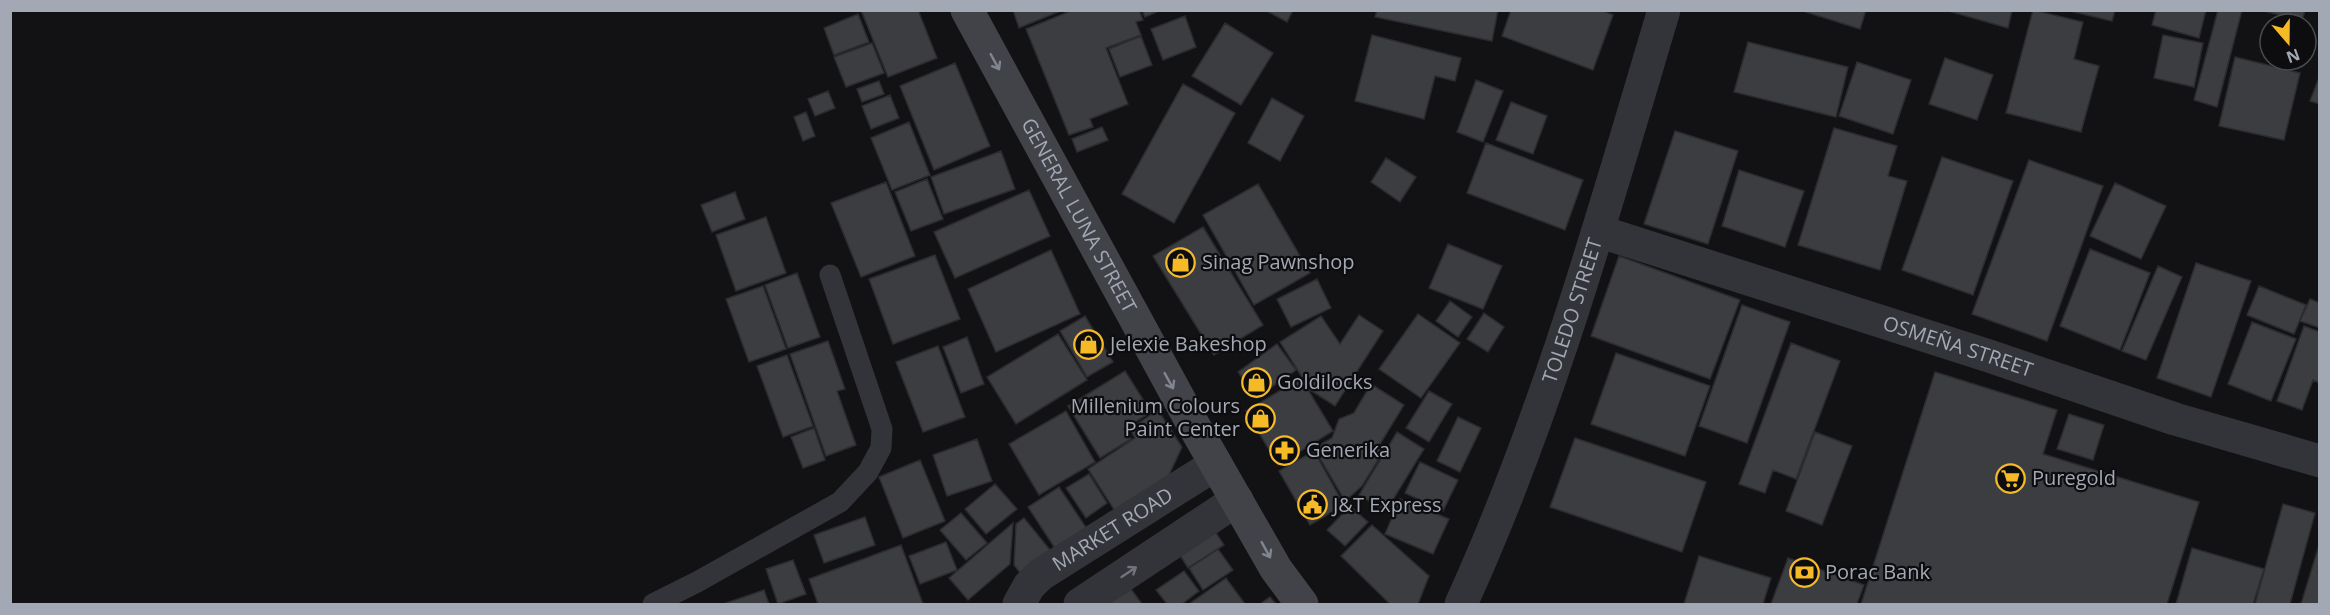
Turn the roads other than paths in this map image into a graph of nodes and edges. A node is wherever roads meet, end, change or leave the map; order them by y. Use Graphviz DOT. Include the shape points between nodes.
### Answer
graph roads {
  1 [pos="967,10"];
  2 [pos="1664,10"];
  3 [pos="1598,231"];
  4 [pos="830,275"];
  5 [pos="2319,461"];
  6 [pos="1216,464"];
  7 [pos="1237,500"];
  8 [pos="653,604"];
  9 [pos="1019,604"];
  10 [pos="1080,604"];
  11 [pos="1302,604"];
  12 [pos="1461,604"];
  1 -- 6 [label="main road, GENERAL LUNA STREET, one-way"];
  2 -- 3 [label="street, TOLEDO STREET"];
  3 -- 5 [label="street, OSMEÑA STREET" via="2175,419"];
  3 -- 12 [label="street, TOLEDO STREET" via="1519,467"];
  4 -- 8 [label="lane" via="882,429 881,448 868,472 840,502"];
  6 -- 7 [label="main road, GENERAL LUNA STREET"];
  6 -- 9 [label="street, MARKET ROAD" via="1040,575"];
  10 -- 7 [label="street, one-way"];
  7 -- 11 [label="main road, GENERAL LUNA STREET, one-way"];
}
